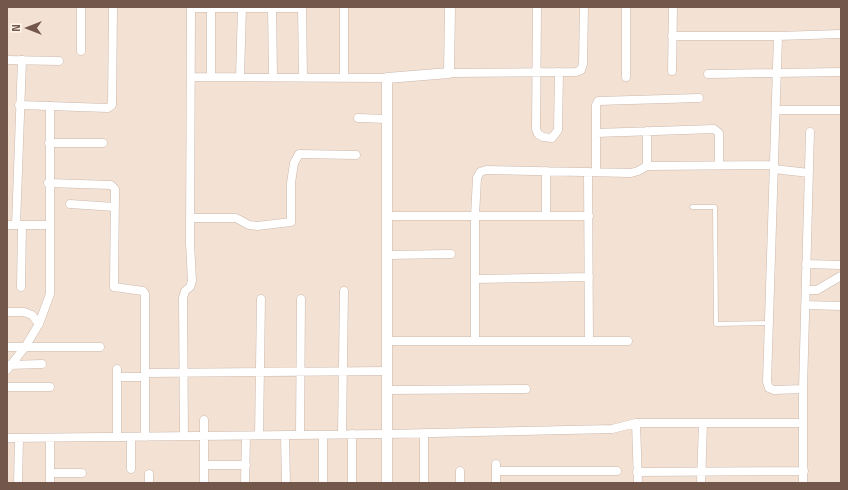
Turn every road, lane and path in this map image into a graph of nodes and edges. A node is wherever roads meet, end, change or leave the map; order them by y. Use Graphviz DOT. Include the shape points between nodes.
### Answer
graph roads {
  1 [pos="81,7"];
  2 [pos="113,7"];
  3 [pos="344,7"];
  4 [pos="450,7"];
  5 [pos="537,7"];
  6 [pos="584,7"];
  7 [pos="626,7"];
  8 [pos="673,7"];
  9 [pos="191,8"];
  10 [pos="211,8"];
  11 [pos="242,8"];
  12 [pos="271,8"];
  13 [pos="302,8"];
  14 [pos="841,34"];
  15 [pos="672,36"];
  16 [pos="778,36"];
  17 [pos="81,51"];
  18 [pos="7,60"];
  19 [pos="22,60"];
  20 [pos="59,61"];
  21 [pos="672,71"];
  22 [pos="536,72"];
  23 [pos="559,72"];
  24 [pos="841,72"];
  25 [pos="449,73"];
  26 [pos="708,74"];
  27 [pos="777,74"];
  28 [pos="626,77"];
  29 [pos="192,78"];
  30 [pos="212,78"];
  31 [pos="240,78"];
  32 [pos="273,78"];
  33 [pos="303,78"];
  34 [pos="344,78"];
  35 [pos="387,78"];
  36 [pos="699,98"];
  37 [pos="20,104"];
  38 [pos="50,106"];
  39 [pos="776,110"];
  40 [pos="841,110"];
  41 [pos="358,118"];
  42 [pos="387,118"];
  43 [pos="647,131"];
  44 [pos="810,132"];
  45 [pos="596,133"];
  46 [pos="49,143"];
  47 [pos="103,143"];
  48 [pos="356,155"];
  49 [pos="719,165"];
  50 [pos="647,166"];
  51 [pos="774,167"];
  52 [pos="546,171"];
  53 [pos="592,172"];
  54 [pos="809,173"];
  55 [pos="48,183"];
  56 [pos="70,204"];
  57 [pos="115,207"];
  58 [pos="692,207"];
  59 [pos="387,216"];
  60 [pos="475,216"];
  61 [pos="546,216"];
  62 [pos="588,216"];
  63 [pos="190,218"];
  64 [pos="15,225"];
  65 [pos="49,225"];
  66 [pos="451,254"];
  67 [pos="387,255"];
  68 [pos="806,264"];
  69 [pos="841,265"];
  70 [pos="841,276"];
  71 [pos="589,277"];
  72 [pos="475,279"];
  73 [pos="21,287"];
  74 [pos="806,290"];
  75 [pos="344,291"];
  76 [pos="261,298"];
  77 [pos="301,298"];
  78 [pos="805,306"];
  79 [pos="841,306"];
  80 [pos="7,312"];
  81 [pos="769,323"];
  82 [pos="39,324"];
  83 [pos="387,341"];
  84 [pos="475,341"];
  85 [pos="589,341"];
  86 [pos="628,341"];
  87 [pos="100,346"];
  88 [pos="7,347"];
  89 [pos="25,347"];
  90 [pos="42,364"];
  91 [pos="8,366"];
  92 [pos="300,371"];
  93 [pos="342,371"];
  94 [pos="387,371"];
  95 [pos="260,372"];
  96 [pos="183,373"];
  97 [pos="145,375"];
  98 [pos="7,387"];
  99 [pos="50,388"];
  100 [pos="526,389"];
  101 [pos="803,389"];
  102 [pos="387,390"];
  103 [pos="204,420"];
  104 [pos="703,422"];
  105 [pos="636,423"];
  106 [pos="803,423"];
  107 [pos="424,433"];
  108 [pos="342,434"];
  109 [pos="352,434"];
  110 [pos="386,434"];
  111 [pos="259,435"];
  112 [pos="285,435"];
  113 [pos="300,435"];
  114 [pos="323,435"];
  115 [pos="184,436"];
  116 [pos="204,436"];
  117 [pos="246,436"];
  118 [pos="117,437"];
  119 [pos="131,437"];
  120 [pos="145,437"];
  121 [pos="9,438"];
  122 [pos="19,438"];
  123 [pos="50,438"];
  124 [pos="204,465"];
  125 [pos="246,465"];
  126 [pos="131,469"];
  127 [pos="460,471"];
  128 [pos="617,471"];
  129 [pos="701,471"];
  130 [pos="804,471"];
  131 [pos="637,472"];
  132 [pos="50,473"];
  133 [pos="82,473"];
  134 [pos="149,474"];
  135 [pos="18,483"];
  136 [pos="50,483"];
  137 [pos="149,483"];
  138 [pos="204,483"];
  139 [pos="246,483"];
  140 [pos="286,483"];
  141 [pos="323,483"];
  142 [pos="352,483"];
  143 [pos="387,483"];
  144 [pos="424,483"];
  145 [pos="460,483"];
  146 [pos="496,483"];
  147 [pos="638,483"];
  148 [pos="701,483"];
  149 [pos="803,483"];
  1 -- 17 [label="street"];
  2 -- 38 [label="street" via="112,105 108,108"];
  3 -- 34 [label="street"];
  4 -- 25 [label="street"];
  5 -- 22 [label="street"];
  6 -- 23 [label="street" via="581,70"];
  7 -- 28 [label="street"];
  8 -- 15 [label="street"];
  9 -- 10 [label="street"];
  9 -- 29 [label="street"];
  10 -- 11 [label="street"];
  10 -- 30 [label="street"];
  11 -- 12 [label="street"];
  11 -- 31 [label="street"];
  12 -- 13 [label="street"];
  12 -- 32 [label="street"];
  13 -- 33 [label="street"];
  14 -- 16 [label="street"];
  15 -- 16 [label="street"];
  15 -- 21 [label="street"];
  16 -- 27 [label="street"];
  18 -- 19 [label="street"];
  19 -- 20 [label="street"];
  19 -- 37 [label="street"];
  22 -- 23 [label="street"];
  22 -- 23 [label="street" via="536,129 543,138 552,138 558,130"];
  22 -- 25 [label="street"];
  24 -- 27 [label="street"];
  25 -- 35 [label="street"];
  26 -- 27 [label="street"];
  27 -- 39 [label="street"];
  29 -- 30 [label="street"];
  29 -- 63 [label="street"];
  30 -- 31 [label="street"];
  31 -- 32 [label="street"];
  32 -- 33 [label="street"];
  33 -- 34 [label="street"];
  34 -- 35 [label="street"];
  35 -- 42 [label="street"];
  36 -- 45 [label="street" via="598,101"];
  37 -- 38 [label="street"];
  37 -- 64 [label="street"];
  38 -- 46 [label="street"];
  39 -- 40 [label="street"];
  39 -- 51 [label="street"];
  41 -- 42 [label="street"];
  42 -- 59 [label="street"];
  43 -- 45 [label="street"];
  43 -- 49 [label="street" via="714,129 717,131"];
  43 -- 50 [label="street"];
  44 -- 54 [label="street"];
  45 -- 53 [label="street"];
  46 -- 47 [label="street"];
  46 -- 55 [label="street"];
  48 -- 63 [label="street" via="299,154 294,163 291,184 291,222 257,226 236,218"];
  49 -- 50 [label="street"];
  49 -- 51 [label="street"];
  50 -- 53 [label="street" via="631,173"];
  51 -- 54 [label="street"];
  51 -- 81 [label="street"];
  52 -- 53 [label="street"];
  52 -- 60 [label="street" via="480,172"];
  52 -- 61 [label="street"];
  53 -- 62 [label="street"];
  54 -- 68 [label="street"];
  55 -- 57 [label="street" via="111,185 115,189"];
  55 -- 65 [label="street"];
  56 -- 57 [label="street"];
  57 -- 97 [label="street" via="114,287 143,291 145,294"];
  58 -- 81 [label="lane" via="715,207 716,324"];
  59 -- 60 [label="street"];
  59 -- 67 [label="street"];
  60 -- 61 [label="street"];
  60 -- 72 [label="street"];
  61 -- 62 [label="street"];
  62 -- 71 [label="street"];
  63 -- 96 [label="street" via="192,281 183,298"];
  64 -- 65 [label="street"];
  64 -- 73 [label="street"];
  65 -- 82 [label="street" via="50,294"];
  66 -- 67 [label="street"];
  67 -- 83 [label="street"];
  68 -- 69 [label="street"];
  68 -- 74 [label="street"];
  70 -- 74 [label="street" via="817,290"];
  71 -- 72 [label="street"];
  71 -- 85 [label="street"];
  72 -- 84 [label="street"];
  74 -- 78 [label="street"];
  75 -- 93 [label="street"];
  76 -- 95 [label="street"];
  77 -- 92 [label="street"];
  78 -- 79 [label="street"];
  78 -- 101 [label="street"];
  80 -- 82 [label="street" via="24,312 32,315"];
  81 -- 101 [label="street" via="768,388"];
  82 -- 89 [label="street"];
  83 -- 84 [label="street"];
  83 -- 94 [label="street"];
  84 -- 85 [label="street"];
  85 -- 86 [label="street"];
  87 -- 89 [label="street"];
  88 -- 89 [label="street"];
  89 -- 91 [label="street"];
  90 -- 91 [label="street"];
  92 -- 93 [label="street"];
  92 -- 95 [label="street"];
  92 -- 113 [label="street"];
  93 -- 94 [label="street"];
  93 -- 108 [label="street"];
  94 -- 102 [label="street"];
  95 -- 96 [label="street"];
  95 -- 111 [label="street"];
  96 -- 97 [label="street"];
  96 -- 115 [label="street"];
  97 -- 118 [label="street" via="116,373"];
  97 -- 120 [label="street"];
  98 -- 99 [label="street"];
  100 -- 102 [label="street"];
  101 -- 106 [label="street"];
  102 -- 110 [label="street"];
  103 -- 116 [label="street"];
  104 -- 105 [label="street"];
  104 -- 106 [label="street"];
  104 -- 129 [label="street"];
  105 -- 107 [label="street" via="612,429"];
  105 -- 131 [label="street"];
  106 -- 130 [label="street"];
  107 -- 110 [label="street"];
  107 -- 144 [label="street"];
  108 -- 109 [label="street"];
  108 -- 114 [label="street"];
  109 -- 110 [label="street"];
  109 -- 142 [label="street"];
  110 -- 143 [label="street"];
  111 -- 112 [label="street"];
  111 -- 117 [label="street"];
  112 -- 113 [label="street"];
  112 -- 140 [label="street"];
  113 -- 114 [label="street"];
  114 -- 141 [label="street"];
  115 -- 116 [label="street"];
  115 -- 120 [label="street"];
  116 -- 117 [label="street"];
  116 -- 124 [label="street"];
  117 -- 125 [label="street"];
  118 -- 119 [label="street"];
  118 -- 123 [label="street"];
  119 -- 120 [label="street"];
  119 -- 126 [label="street"];
  121 -- 122 [label="street"];
  122 -- 123 [label="street"];
  122 -- 135 [label="street"];
  123 -- 132 [label="street"];
  124 -- 125 [label="street"];
  124 -- 138 [label="street"];
  125 -- 139 [label="street"];
  127 -- 145 [label="street"];
  128 -- 146 [label="street" via="496,468"];
  129 -- 130 [label="street"];
  129 -- 131 [label="street"];
  129 -- 148 [label="street"];
  130 -- 149 [label="street"];
  131 -- 147 [label="street"];
  132 -- 133 [label="street"];
  132 -- 136 [label="street"];
  134 -- 137 [label="street"];
}
